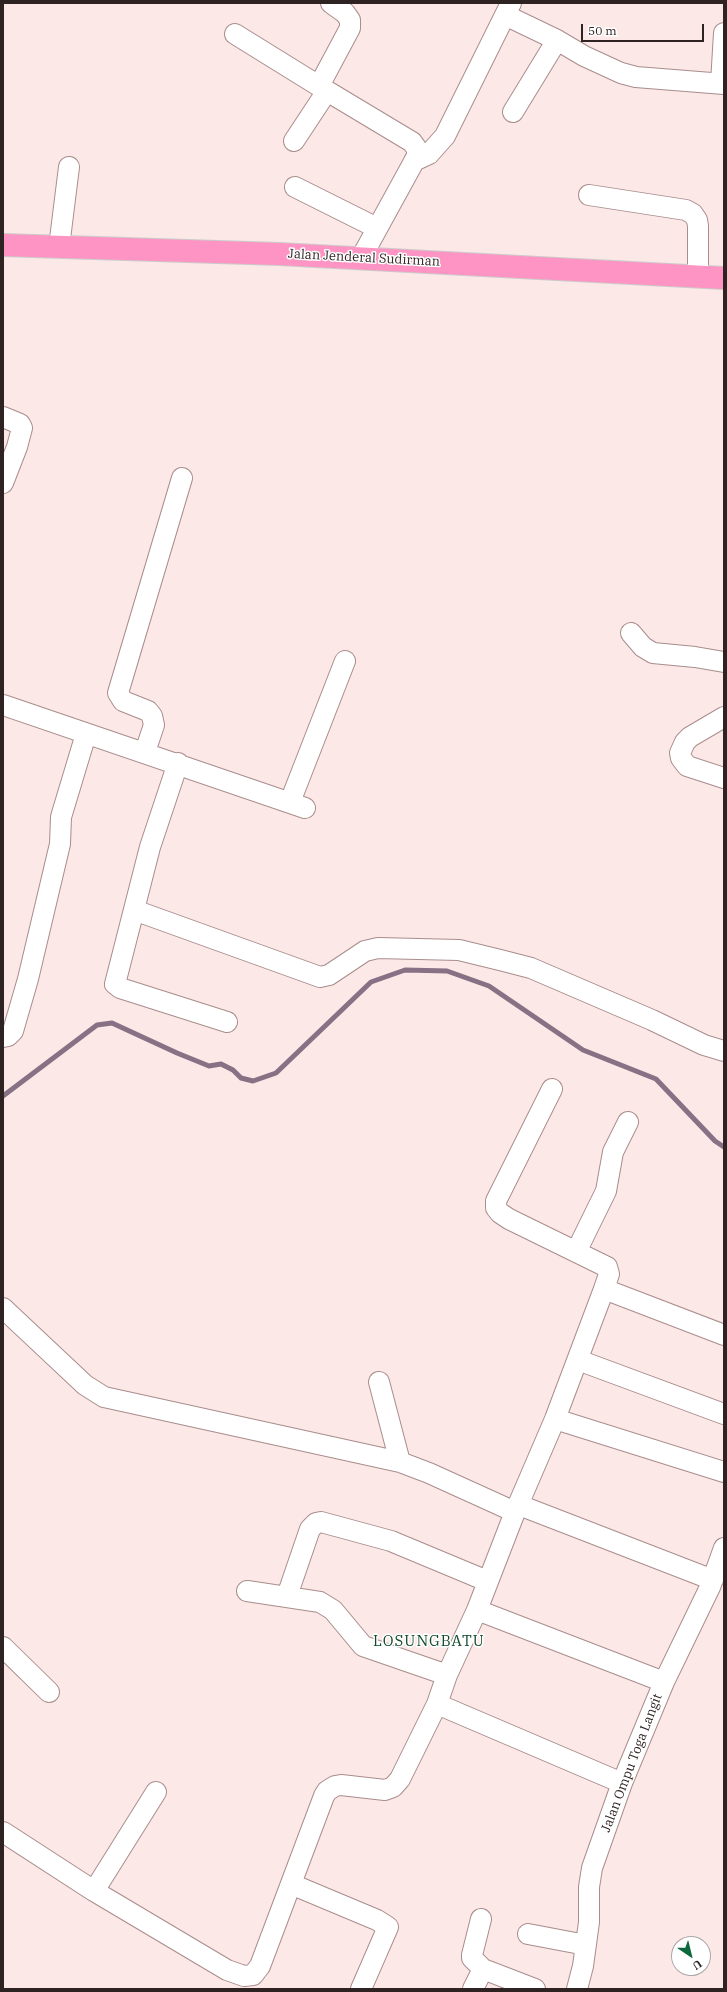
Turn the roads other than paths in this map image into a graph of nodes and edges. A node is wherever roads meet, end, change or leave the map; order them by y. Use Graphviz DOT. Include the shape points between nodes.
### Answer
graph roads {
  1 [pos="330,3"];
  2 [pos="508,9"];
  3 [pos="724,33"];
  4 [pos="235,34"];
  5 [pos="557,40"];
  6 [pos="722,84"];
  7 [pos="323,89"];
  8 [pos="513,112"];
  9 [pos="294,141"];
  10 [pos="414,160"];
  11 [pos="69,167"];
  12 [pos="295,187"];
  13 [pos="589,195"];
  14 [pos="377,228"];
  15 [pos="3,245"];
  16 [pos="59,247"];
  17 [pos="361,258"];
  18 [pos="698,276"];
  19 [pos="724,278"];
  20 [pos="3,417"];
  21 [pos="182,478"];
  22 [pos="3,483"];
  23 [pos="631,633"];
  24 [pos="345,661"];
  25 [pos="724,662"];
  26 [pos="3,705"];
  27 [pos="724,717"];
  28 [pos="86,734"];
  29 [pos="146,752"];
  30 [pos="178,763"];
  31 [pos="724,778"];
  32 [pos="134,910"];
  33 [pos="227,1022"];
  34 [pos="3,1037"];
  35 [pos="724,1051"];
  36 [pos="552,1089"];
  37 [pos="628,1122"];
  38 [pos="576,1252"];
  39 [pos="604,1289"];
  40 [pos="3,1308"];
  41 [pos="724,1336"];
  42 [pos="578,1360"];
  43 [pos="379,1382"];
  44 [pos="724,1414"];
  45 [pos="555,1419"];
  46 [pos="400,1462"];
  47 [pos="724,1472"];
  48 [pos="517,1509"];
  49 [pos="724,1548"];
  50 [pos="487,1580"];
  51 [pos="716,1587"];
  52 [pos="247,1591"];
  53 [pos="287,1596"];
  54 [pos="477,1610"];
  55 [pos="3,1647"];
  56 [pos="447,1675"];
  57 [pos="664,1682"];
  58 [pos="49,1692"];
  59 [pos="437,1704"];
  60 [pos="622,1783"];
  61 [pos="156,1792"];
  62 [pos="3,1832"];
  63 [pos="291,1884"];
  64 [pos="94,1891"];
  65 [pos="481,1919"];
  66 [pos="528,1934"];
  67 [pos="586,1945"];
  68 [pos="483,1969"];
  69 [pos="361,1989"];
  70 [pos="473,1989"];
  71 [pos="535,1989"];
  72 [pos="577,1989"];
  1 -- 7 [label="street" via="345,13 350,20 350,28"];
  2 -- 5 [label="street"];
  2 -- 10 [label="street" via="444,136 430,154"];
  3 -- 6 [label="street"];
  4 -- 7 [label="street"];
  5 -- 6 [label="street" via="584,56 636,77"];
  5 -- 8 [label="street"];
  7 -- 9 [label="street"];
  7 -- 10 [label="street" via="412,142 417,153"];
  10 -- 14 [label="street"];
  11 -- 16 [label="street"];
  12 -- 14 [label="street"];
  13 -- 18 [label="street" via="686,210 693,214 698,226"];
  14 -- 17 [label="street"];
  15 -- 16 [label="highway, Jalan Jenderal Sudirman"];
  16 -- 17 [label="highway, Jalan Jenderal Sudirman"];
  17 -- 18 [label="highway, Jalan Jenderal Sudirman"];
  18 -- 19 [label="highway, Jalan Jenderal Sudirman"];
  20 -- 22 [label="street" via="20,424 22,428"];
  21 -- 29 [label="street" via="118,694 123,701 152,716 154,725"];
  23 -- 25 [label="street" via="653,654"];
  24 -- 30 [label="street" via="298,805"];
  26 -- 28 [label="street"];
  27 -- 31 [label="street" via="690,737 680,753 687,766"];
  28 -- 29 [label="street"];
  28 -- 34 [label="street" via="61,817 60,844 26,986 13,1031"];
  29 -- 30 [label="street"];
  30 -- 32 [label="street" via="150,847"];
  32 -- 33 [label="street" via="115,980 117,987"];
  32 -- 35 [label="street" via="320,977 329,975 365,951 378,948 458,950 500,960 531,968 704,1045"];
  36 -- 38 [label="street" via="495,1205 497,1211 509,1219"];
  37 -- 38 [label="street" via="613,1152 606,1191"];
  38 -- 39 [label="street" via="607,1267 609,1274"];
  39 -- 41 [label="street"];
  39 -- 42 [label="street"];
  40 -- 46 [label="street" via="85,1386 104,1397"];
  42 -- 44 [label="street"];
  42 -- 45 [label="street"];
  43 -- 46 [label="street"];
  45 -- 47 [label="street"];
  45 -- 48 [label="street"];
  46 -- 48 [label="street"];
  48 -- 50 [label="street"];
  48 -- 51 [label="street"];
  49 -- 51 [label="street, Jalan Ompu Toga Langit"];
  50 -- 53 [label="street" via="390,1541 321,1522 316,1523 310,1530"];
  50 -- 54 [label="street"];
  51 -- 57 [label="street, Jalan Ompu Toga Langit"];
  52 -- 53 [label="street"];
  53 -- 56 [label="street" via="325,1604 364,1646"];
  54 -- 56 [label="street"];
  54 -- 57 [label="street"];
  55 -- 58 [label="street"];
  56 -- 59 [label="street"];
  57 -- 60 [label="street, Jalan Ompu Toga Langit"];
  59 -- 60 [label="street"];
  59 -- 63 [label="street" via="394,1787 377,1790 335,1786 327,1791"];
  60 -- 67 [label="street, Jalan Ompu Toga Langit" via="592,1868"];
  61 -- 64 [label="street"];
  62 -- 64 [label="street"];
  63 -- 64 [label="street" via="260,1966 257,1972 249,1977 227,1970"];
  63 -- 69 [label="street" via="388,1927"];
  65 -- 68 [label="street" via="472,1958"];
  66 -- 67 [label="street"];
  67 -- 72 [label="street, Jalan Ompu Toga Langit"];
  68 -- 70 [label="street"];
  68 -- 71 [label="street"];
}
